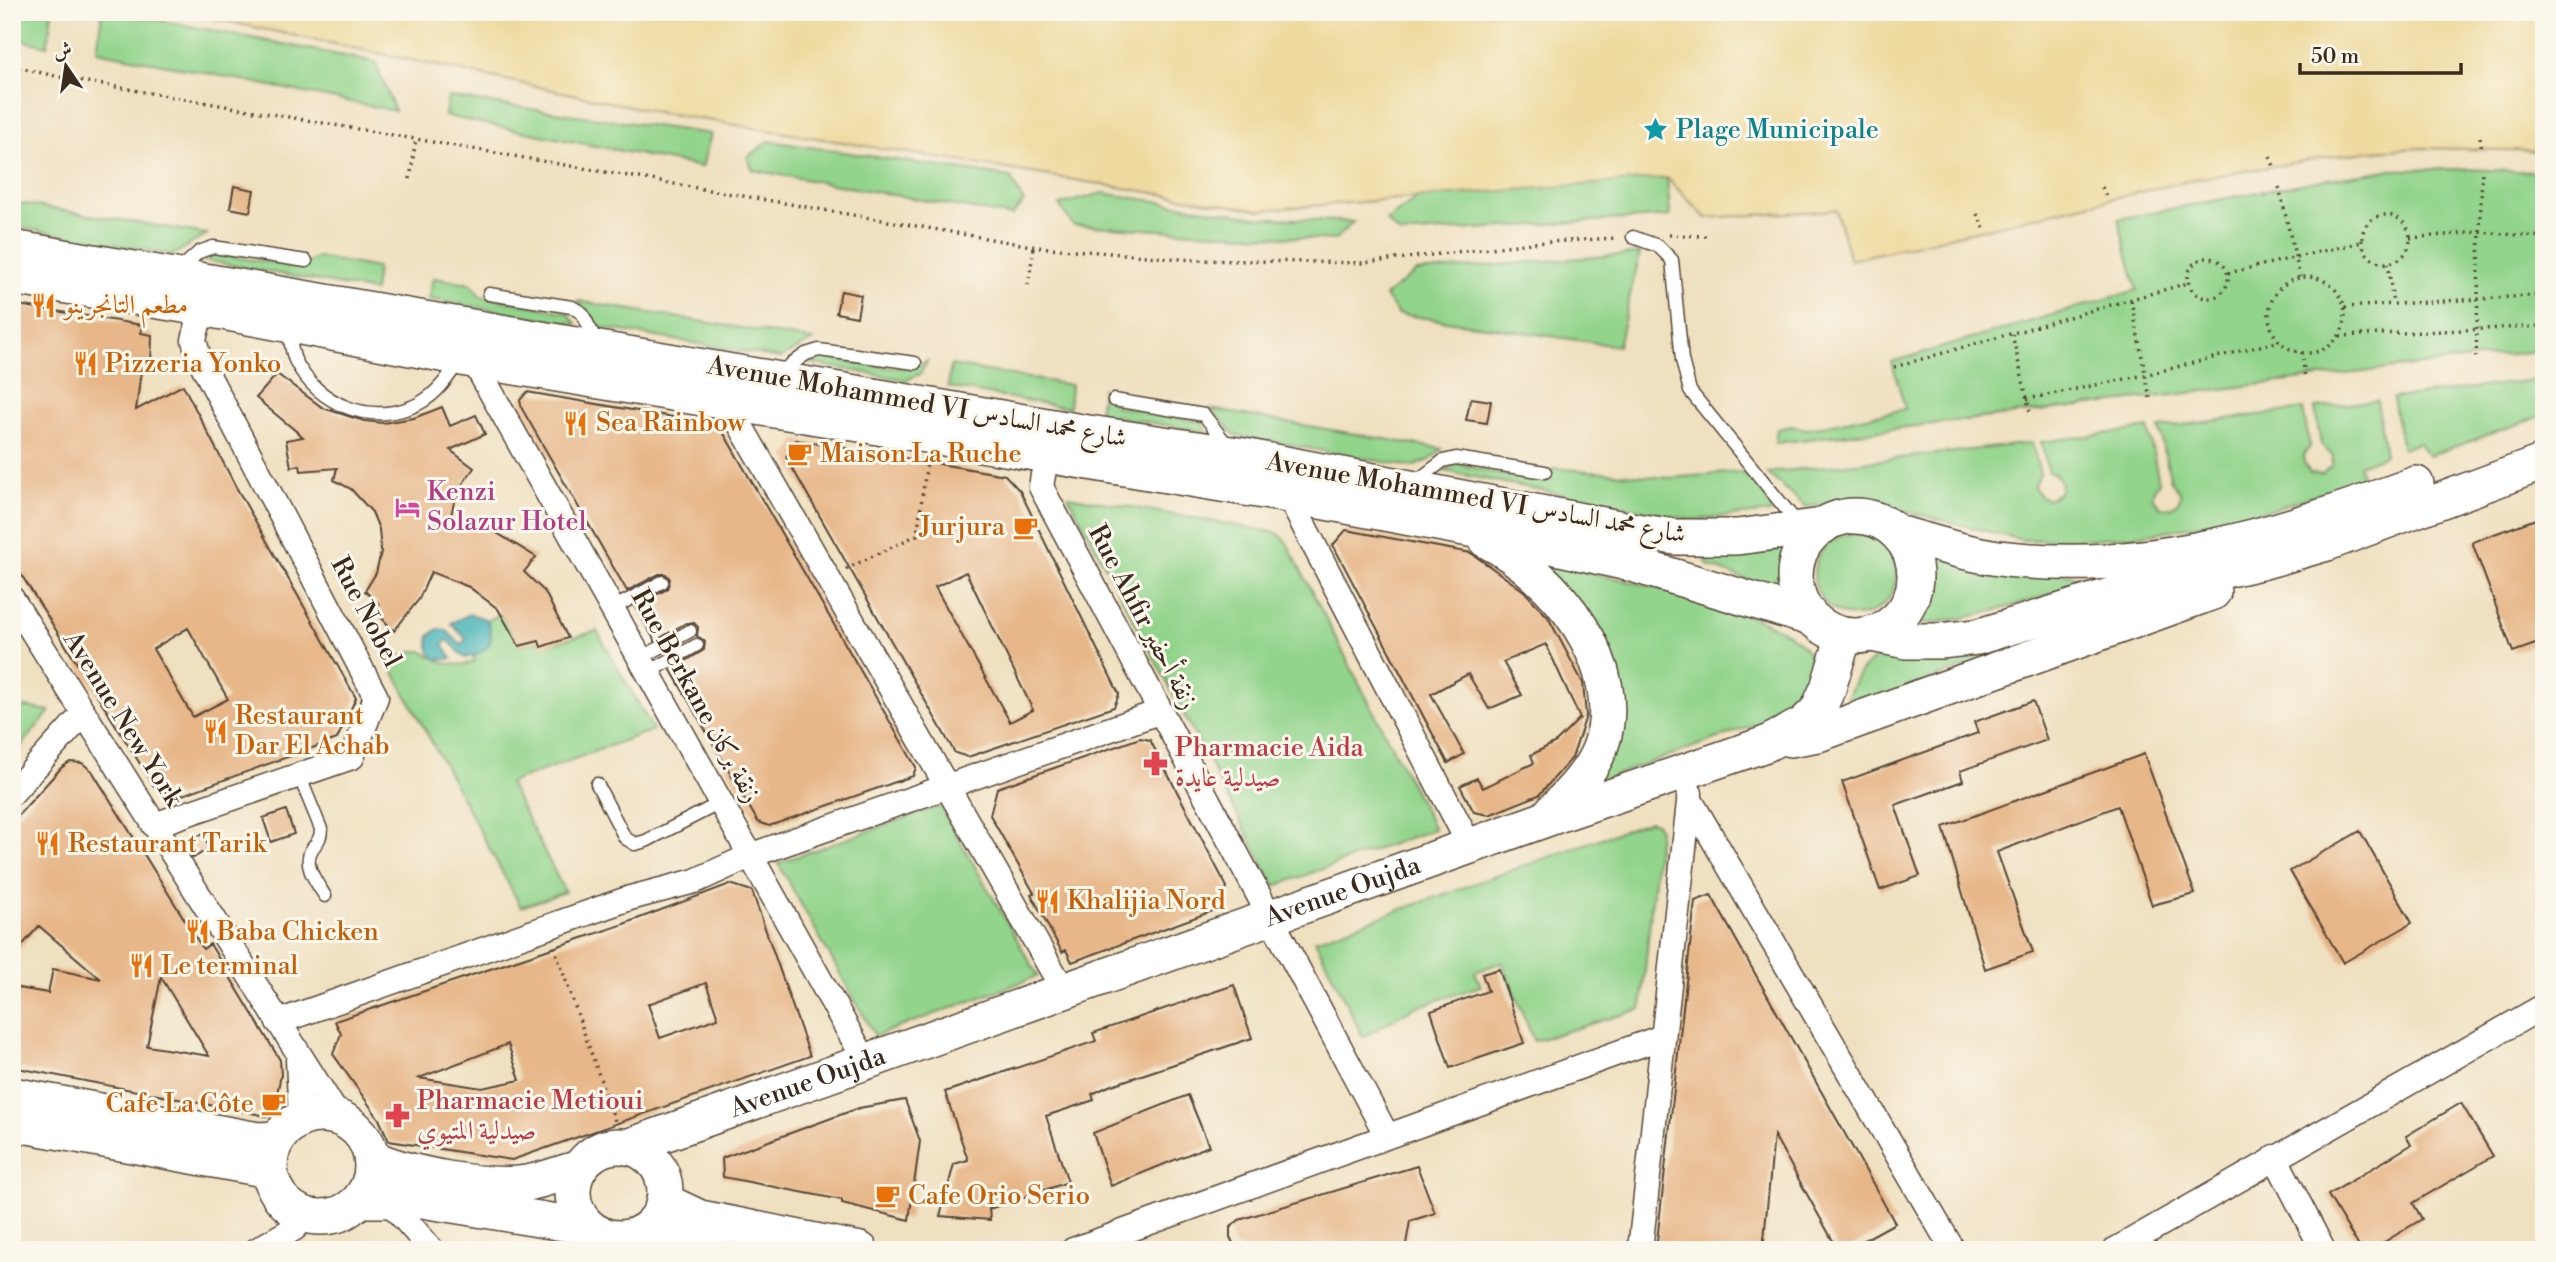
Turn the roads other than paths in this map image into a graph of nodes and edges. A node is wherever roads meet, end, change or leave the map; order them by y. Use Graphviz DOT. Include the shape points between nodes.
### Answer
graph roads {
  1 [pos="1633,237"];
  2 [pos="12,248"];
  3 [pos="306,261"];
  4 [pos="173,275"];
  5 [pos="12,277"];
  6 [pos="489,294"];
  7 [pos="202,308"];
  8 [pos="287,324"];
  9 [pos="600,348"];
  10 [pos="468,359"];
  11 [pos="915,363"];
  12 [pos="773,377"];
  13 [pos="1114,400"];
  14 [pos="727,402"];
  15 [pos="2544,437"];
  16 [pos="1234,455"];
  17 [pos="1046,457"];
  18 [pos="2544,462"];
  19 [pos="1545,472"];
  20 [pos="1407,489"];
  21 [pos="1288,495"];
  22 [pos="1811,526"];
  23 [pos="1465,529"];
  24 [pos="1898,533"];
  25 [pos="2327,543"];
  26 [pos="662,582"];
  27 [pos="12,599"];
  28 [pos="613,608"];
  29 [pos="1811,618"];
  30 [pos="690,631"];
  31 [pos="1858,635"];
  32 [pos="697,645"];
  33 [pos="645,665"];
  34 [pos="1158,712"];
  35 [pos="84,713"];
  36 [pos="1766,744"];
  37 [pos="299,775"];
  38 [pos="1691,783"];
  39 [pos="597,784"];
  40 [pos="948,786"];
  41 [pos="12,793"];
  42 [pos="722,802"];
  43 [pos="1545,819"];
  44 [pos="154,825"];
  45 [pos="1470,846"];
  46 [pos="752,855"];
  47 [pos="325,896"];
  48 [pos="1269,918"];
  49 [pos="1064,991"];
  50 [pos="2544,1006"];
  51 [pos="278,1022"];
  52 [pos="1662,1037"];
  53 [pos="295,1049"];
  54 [pos="866,1062"];
  55 [pos="12,1095"];
  56 [pos="726,1112"];
  57 [pos="340,1119"];
  58 [pos="12,1123"];
  59 [pos="289,1129"];
  60 [pos="1387,1134"];
  61 [pos="622,1138"];
  62 [pos="2275,1157"];
  63 [pos="372,1158"];
  64 [pos="579,1168"];
  65 [pos="270,1174"];
  66 [pos="663,1189"];
  67 [pos="373,1199"];
  68 [pos="306,1216"];
  69 [pos="588,1227"];
  70 [pos="634,1236"];
  71 [pos="257,1250"];
  72 [pos="432,1250"];
  73 [pos="717,1250"];
  74 [pos="860,1250"];
  75 [pos="1073,1250"];
  76 [pos="1640,1250"];
  77 [pos="1953,1250"];
  78 [pos="2115,1250"];
  79 [pos="2323,1250"];
  1 -- 22 [label="lane" via="1658,246 1672,260 1682,360 1690,391"];
  2 -- 4 [label="main road, Avenue Mohammed VI شارع محمد السادس"];
  3 -- 4 [label="lane" via="213,247 199,252"];
  4 -- 9 [label="main road, Avenue Mohammed VI شارع محمد السادس"];
  5 -- 7 [label="main road, Avenue Mohammed VI شارع محمد السادس"];
  6 -- 9 [label="lane" via="572,307 591,325"];
  7 -- 8 [label="main road, Avenue Mohammed VI شارع محمد السادس"];
  7 -- 37 [label="street, Rue Nobel" via="194,340 199,358 376,697 352,757"];
  8 -- 10 [label="main road, Avenue Mohammed VI شارع محمد السادس"];
  8 -- 10 [label="lane" via="294,358 310,383 333,402 361,412 391,413 419,403"];
  9 -- 12 [label="main road, Avenue Mohammed VI شارع محمد السادس"];
  10 -- 14 [label="main road, Avenue Mohammed VI شارع محمد السادس"];
  10 -- 28 [label="street, Rue Berkane زنقة بركان"];
  11 -- 12 [label="lane" via="819,350"];
  12 -- 16 [label="main road, Avenue Mohammed VI شارع محمد السادس"];
  13 -- 16 [label="lane" via="1204,415"];
  14 -- 17 [label="main road, Avenue Mohammed VI شارع محمد السادس"];
  14 -- 40 [label="street"];
  15 -- 24 [label="main road" via="2273,533 2160,557 2064,562 2005,559"];
  16 -- 20 [label="main road, Avenue Mohammed VI شارع محمد السادس"];
  17 -- 21 [label="main road, Avenue Mohammed VI شارع محمد السادس"];
  17 -- 34 [label="street, Rue Ahfir زنقة أحفير" via="1041,487"];
  18 -- 25 [label="main road"];
  19 -- 20 [label="lane" via="1456,458 1443,461"];
  20 -- 22 [label="main road, Avenue Mohammed VI شارع محمد السادس" via="1675,537 1737,537"];
  21 -- 23 [label="main road, Avenue Mohammed VI شارع محمد السادس"];
  21 -- 45 [label="street"];
  22 -- 24 [label="main road" via="1857,516 1886,524"];
  22 -- 29 [label="main road" via="1796,564 1795,583"];
  23 -- 29 [label="main road, Avenue Mohammed VI شارع محمد السادس" via="1632,564"];
  23 -- 43 [label="main road" via="1500,547 1550,585 1566,605 1605,683 1607,719 1596,758 1578,785"];
  24 -- 31 [label="main road" via="1916,570 1914,591 1906,610 1891,625"];
  25 -- 31 [label="main road" via="2113,595 1976,637 1940,641"];
  25 -- 36 [label="main road" via="2224,588 1830,729"];
  26 -- 28 [label="lane"];
  27 -- 35 [label="street, Avenue New York"];
  28 -- 33 [label="street, Rue Berkane زنقة بركان"];
  29 -- 31 [label="main road" via="1821,626"];
  30 -- 33 [label="lane"];
  31 -- 36 [label="main road, Avenue Oujda" via="1818,710 1804,724"];
  32 -- 33 [label="lane"];
  33 -- 42 [label="street, Rue Berkane زنقة بركان"];
  34 -- 40 [label="street"];
  34 -- 48 [label="street, Rue Ahfir زنقة أحفير"];
  35 -- 41 [label="street"];
  35 -- 44 [label="street, Avenue New York"];
  36 -- 38 [label="main road, Avenue Oujda"];
  37 -- 44 [label="street, Rue Nobel"];
  37 -- 47 [label="lane" via="321,829 308,863"];
  38 -- 43 [label="main road, Avenue Oujda"];
  38 -- 52 [label="street"];
  38 -- 77 [label="street"];
  39 -- 42 [label="lane" via="625,838 635,844"];
  40 -- 46 [label="street"];
  40 -- 49 [label="street"];
  42 -- 46 [label="street, Rue Berkane زنقة بركان"];
  43 -- 45 [label="main road, Avenue Oujda"];
  44 -- 51 [label="street, Avenue New York"];
  45 -- 48 [label="main road, Avenue Oujda"];
  46 -- 51 [label="street" via="695,881 630,898"];
  46 -- 54 [label="street, Rue Berkane زنقة بركان"];
  48 -- 49 [label="main road, Avenue Oujda"];
  48 -- 60 [label="street, Rue Ahfir زنقة أحفير"];
  49 -- 54 [label="main road, Avenue Oujda"];
  50 -- 62 [label="street"];
  51 -- 53 [label="street, Avenue New York"];
  52 -- 60 [label="street"];
  52 -- 76 [label="street"];
  53 -- 57 [label="street, Avenue New York"];
  53 -- 59 [label="street, Avenue New York" via="301,1083"];
  54 -- 56 [label="main road, Avenue Oujda"];
  55 -- 59 [label="main road" via="258,1140"];
  56 -- 61 [label="main road, Avenue Oujda"];
  56 -- 66 [label="main road" via="690,1139"];
  57 -- 59 [label="main road" via="327,1115"];
  57 -- 63 [label="main road" via="360,1134"];
  58 -- 65 [label="main road" via="258,1167"];
  59 -- 65 [label="main road" via="269,1161"];
  60 -- 75 [label="street"];
  61 -- 64 [label="main road"];
  61 -- 66 [label="main road" via="649,1157"];
  62 -- 78 [label="street"];
  62 -- 79 [label="street"];
  63 -- 64 [label="main road" via="418,1172 504,1184 527,1183"];
  63 -- 67 [label="main road" via="368,1187"];
  64 -- 69 [label="main road" via="572,1191 574,1205"];
  65 -- 68 [label="main road" via="281,1200"];
  66 -- 70 [label="main road" via="659,1216"];
  66 -- 74 [label="main road" via="700,1218"];
  67 -- 68 [label="main road" via="335,1216"];
  67 -- 69 [label="main road" via="480,1208"];
  67 -- 72 [label="street"];
  68 -- 71 [label="street" via="295,1228"];
  69 -- 70 [label="main road" via="610,1238"];
  70 -- 73 [label="main road"];
}
